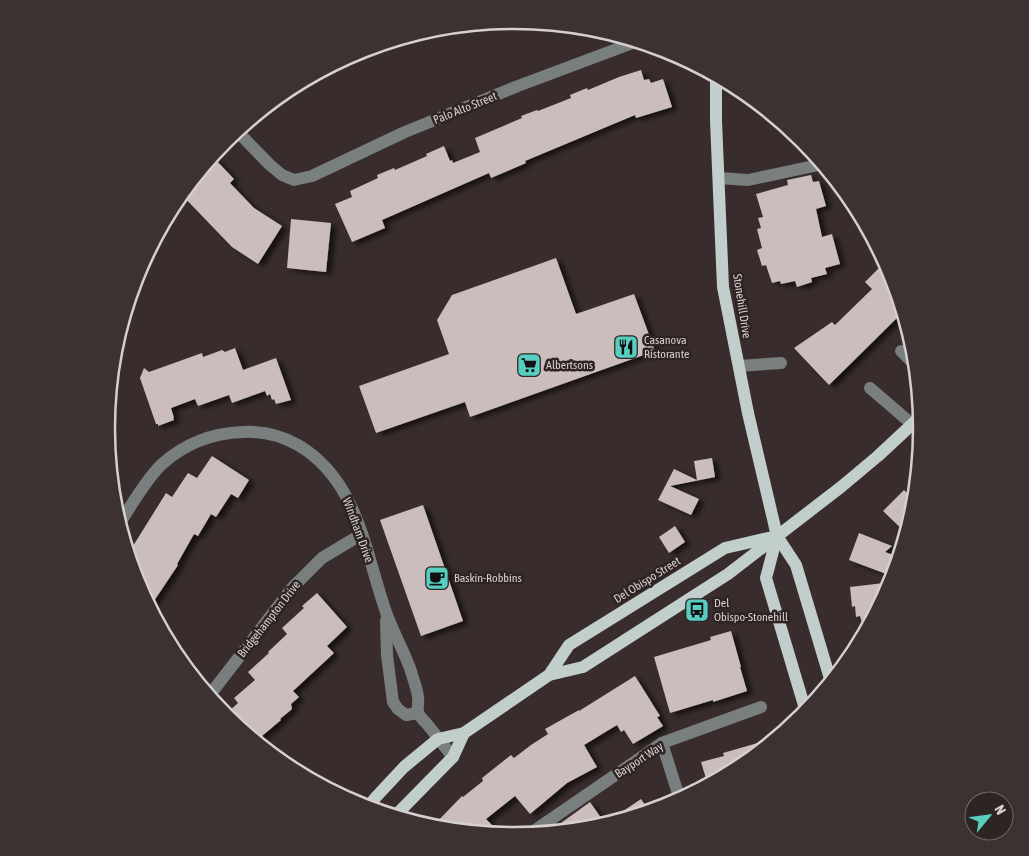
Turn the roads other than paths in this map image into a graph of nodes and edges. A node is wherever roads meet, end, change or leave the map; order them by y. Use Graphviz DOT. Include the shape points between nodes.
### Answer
graph roads {
  1 [pos="627,45"];
  2 [pos="716,83"];
  3 [pos="242,136"];
  4 [pos="815,166"];
  5 [pos="719,178"];
  6 [pos="901,351"];
  7 [pos="907,358"];
  8 [pos="781,363"];
  9 [pos="739,366"];
  10 [pos="870,388"];
  11 [pos="914,418"];
  12 [pos="914,423"];
  13 [pos="125,515"];
  14 [pos="362,534"];
  15 [pos="777,536"];
  16 [pos="386,613"];
  17 [pos="829,674"];
  18 [pos="549,675"];
  19 [pos="213,690"];
  20 [pos="803,703"];
  21 [pos="761,707"];
  22 [pos="418,713"];
  23 [pos="464,733"];
  24 [pos="438,739"];
  25 [pos="662,743"];
  26 [pos="453,757"];
  27 [pos="678,792"];
  28 [pos="373,801"];
  29 [pos="400,811"];
  30 [pos="541,826"];
  1 -- 3 [label="street, Palo Alto Street" via="405,132 312,176 294,180 282,175"];
  2 -- 5 [label="main road, Stonehill Drive"];
  4 -- 5 [label="street" via="748,180"];
  5 -- 9 [label="main road, Stonehill Drive" via="723,287"];
  6 -- 7 [label="street"];
  8 -- 9 [label="street"];
  9 -- 15 [label="main road, Stonehill Drive"];
  10 -- 11 [label="street"];
  12 -- 15 [label="main road, Del Obispo Street" via="841,487"];
  13 -- 14 [label="street, Windham Drive" via="155,472 176,453 210,436 248,431 290,440 326,467 340,485"];
  14 -- 16 [label="street, Windham Drive"];
  14 -- 19 [label="street, Bridgehampton Drive" via="322,558 293,587"];
  15 -- 17 [label="main road, Stonehill Drive" via="796,565"];
  15 -- 18 [label="main road, Del Obispo Street" via="728,574 583,667"];
  15 -- 18 [label="main road, Del Obispo Street" via="725,548 568,645"];
  15 -- 20 [label="main road, Stonehill Drive" via="766,578"];
  16 -- 22 [label="street, Windham Drive" via="410,669 418,696"];
  16 -- 22 [label="street, Windham Drive" via="386,655 393,702 406,715"];
  18 -- 23 [label="main road, Del Obispo Street"];
  21 -- 25 [label="street, Bayport Way"];
  22 -- 24 [label="street"];
  23 -- 24 [label="main road, Del Obispo Street"];
  23 -- 26 [label="main road"];
  24 -- 26 [label="street"];
  24 -- 28 [label="main road, Del Obispo Street" via="404,767"];
  25 -- 27 [label="street"];
  25 -- 30 [label="street, Bayport Way"];
  26 -- 29 [label="main road"];
}
